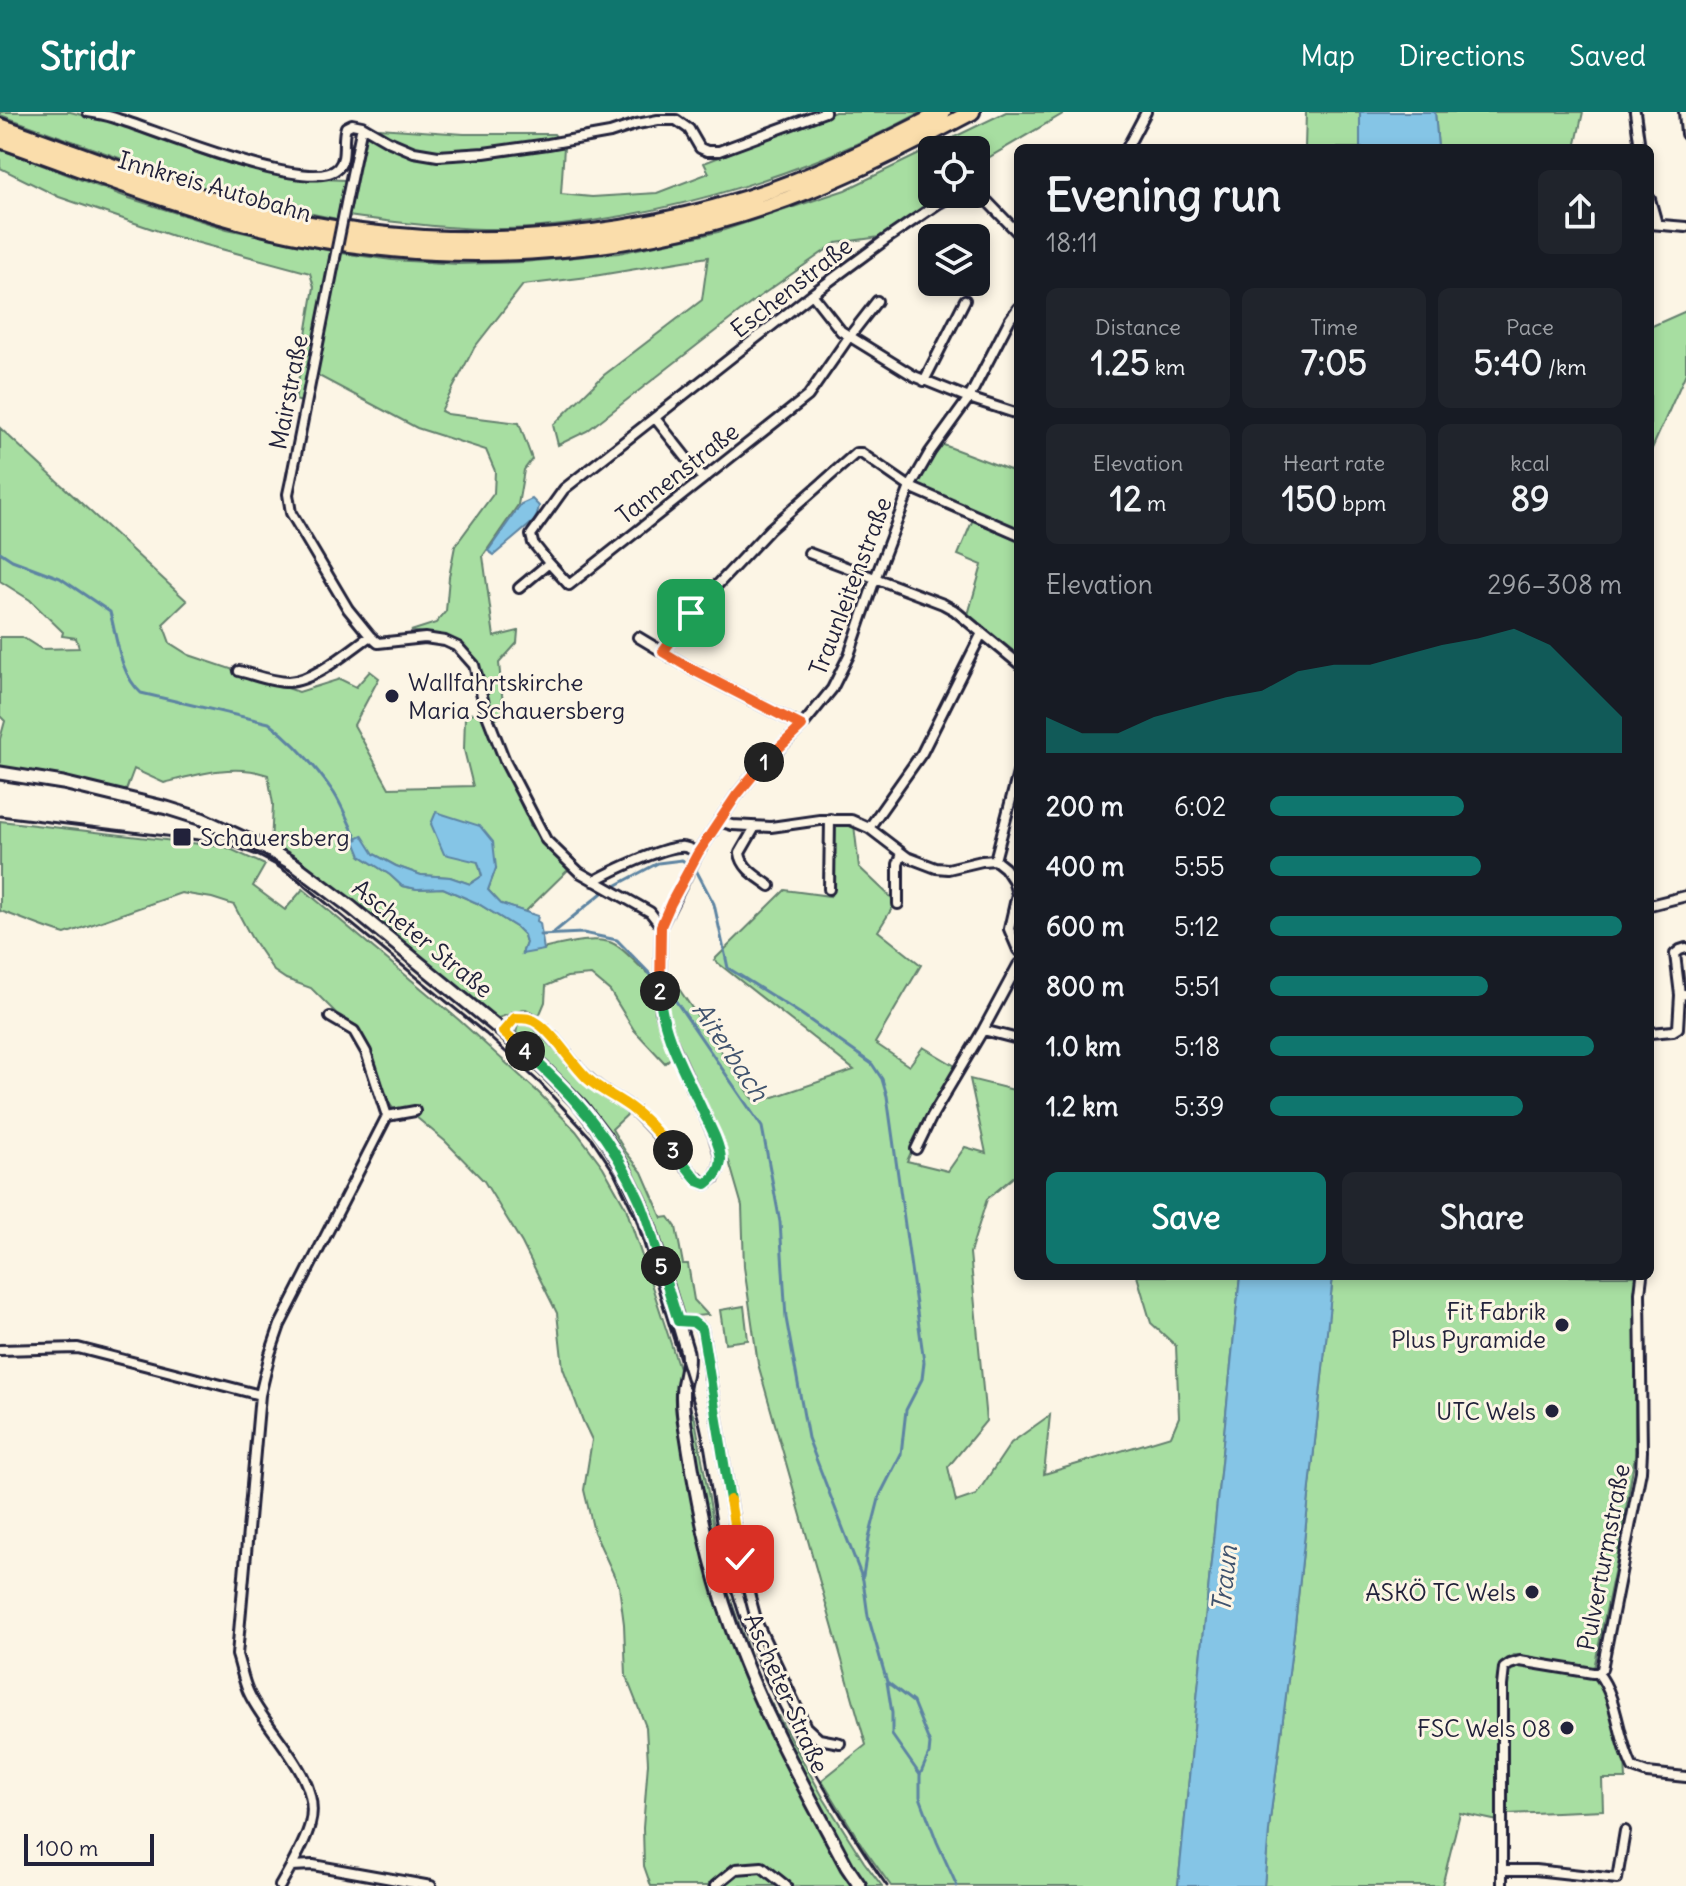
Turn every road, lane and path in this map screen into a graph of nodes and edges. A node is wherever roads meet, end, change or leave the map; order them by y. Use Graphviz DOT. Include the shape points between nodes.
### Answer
graph roads {
  1 [pos="88,112"];
  2 [pos="825,112"];
  3 [pos="943,112"];
  4 [pos="972,112"];
  5 [pos="1146,112"];
  6 [pos="1635,112"];
  7 [pos="1684,112"];
  8 [pos="0,126"];
  9 [pos="362,126"];
  10 [pos="1686,134"];
  11 [pos="0,140"];
  12 [pos="1129,144"];
  13 [pos="1639,144"];
  14 [pos="990,204"];
  15 [pos="932,208"];
  16 [pos="1654,224"];
  17 [pos="1686,227"];
  18 [pos="1014,229"];
  19 [pos="812,294"];
  20 [pos="965,300"];
  21 [pos="877,301"];
  22 [pos="1014,314"];
  23 [pos="849,337"];
  24 [pos="924,381"];
  25 [pos="969,398"];
  26 [pos="1014,413"];
  27 [pos="655,418"];
  28 [pos="703,479"];
  29 [pos="910,487"];
  30 [pos="1014,532"];
  31 [pos="809,553"];
  32 [pos="549,563"];
  33 [pos="875,579"];
  34 [pos="519,588"];
  35 [pos="982,633"];
  36 [pos="370,636"];
  37 [pos="638,637"];
  38 [pos="663,652"];
  39 [pos="1014,660"];
  40 [pos="239,671"];
  41 [pos="802,726"];
  42 [pos="5,774"];
  43 [pos="1014,788"];
  44 [pos="830,819"];
  45 [pos="719,821"];
  46 [pos="755,827"];
  47 [pos="869,828"];
  48 [pos="902,854"];
  49 [pos="697,856"];
  50 [pos="995,860"];
  51 [pos="597,883"];
  52 [pos="1014,884"];
  53 [pos="770,886"];
  54 [pos="829,889"];
  55 [pos="1686,896"];
  56 [pos="898,904"];
  57 [pos="1654,904"];
  58 [pos="1014,907"];
  59 [pos="661,926"];
  60 [pos="1014,941"];
  61 [pos="1686,948"];
  62 [pos="1014,972"];
  63 [pos="1683,995"];
  64 [pos="330,1017"];
  65 [pos="983,1030"];
  66 [pos="503,1032"];
  67 [pos="1654,1033"];
  68 [pos="1014,1038"];
  69 [pos="415,1111"];
  70 [pos="386,1118"];
  71 [pos="916,1149"];
  72 [pos="1642,1280"];
  73 [pos="678,1321"];
  74 [pos="0,1350"];
  75 [pos="260,1395"];
  76 [pos="1598,1673"];
  77 [pos="840,1743"];
  78 [pos="1686,1777"];
  79 [pos="1625,1831"];
  80 [pos="291,1866"];
  81 [pos="1502,1870"];
  82 [pos="280,1886"];
  83 [pos="431,1886"];
  84 [pos="715,1886"];
  85 [pos="786,1886"];
  86 [pos="860,1886"];
  87 [pos="1502,1886"];
  1 -- 9 [label="street" via="306,176 339,167 346,127"];
  2 -- 9 [label="street" via="719,151 700,148 689,129 676,120 532,147 438,156 414,152"];
  3 -- 8 [label="highway, Innkreis Autobahn" via="829,167 701,211 599,231 489,239 391,235 278,217"];
  4 -- 11 [label="highway, Innkreis Autobahn" via="859,169 749,211 636,239 508,253 373,247 270,229"];
  5 -- 12 [label="street"];
  6 -- 13 [label="street"];
  7 -- 10 [label="street"];
  9 -- 36 [label="street, Mairstraße, bridge" via="288,494 291,513"];
  14 -- 18 [label="street"];
  15 -- 19 [label="street, Eschenstraße"];
  16 -- 17 [label="street"];
  19 -- 23 [label="street"];
  19 -- 27 [label="street, Eschenstraße"];
  20 -- 24 [label="street"];
  21 -- 23 [label="street, Tannenstraße"];
  22 -- 25 [label="street, Traunleitenstraße"];
  23 -- 24 [label="street"];
  23 -- 28 [label="street, Tannenstraße" via="808,396"];
  24 -- 25 [label="street"];
  25 -- 26 [label="street"];
  25 -- 29 [label="street, Traunleitenstraße"];
  27 -- 28 [label="street"];
  27 -- 32 [label="street, Eschenstraße" via="564,489 531,535"];
  28 -- 32 [label="street, Tannenstraße" via="569,585"];
  29 -- 30 [label="street"];
  29 -- 33 [label="street, Traunleitenstraße"];
  29 -- 38 [label="street" via="856,453 770,529 691,613"];
  31 -- 33 [label="street"];
  32 -- 34 [label="street"];
  33 -- 35 [label="street" via="943,604"];
  33 -- 41 [label="street, Traunleitenstraße" via="841,674"];
  35 -- 39 [label="street"];
  35 -- 47 [label="street" via="922,753"];
  36 -- 40 [label="street" via="309,677 292,682"];
  36 -- 51 [label="street, Mairstraße" via="378,643 425,638 458,647 474,665 505,761 537,825 565,861"];
  37 -- 38 [label="street"];
  38 -- 41 [label="street"];
  41 -- 45 [label="street, Traunleitenstraße" via="758,769"];
  42 -- 66 [label="main road, Ascheter Straße" via="175,810 267,849 352,908"];
  43 -- 50 [label="street"];
  44 -- 46 [label="street"];
  44 -- 47 [label="street"];
  44 -- 54 [label="street"];
  45 -- 46 [label="street"];
  45 -- 49 [label="street, Traunleitenstraße"];
  46 -- 53 [label="street" via="740,857"];
  47 -- 48 [label="street"];
  48 -- 50 [label="street" via="942,869"];
  48 -- 56 [label="street"];
  49 -- 51 [label="street" via="680,847"];
  49 -- 59 [label="street, Traunleitenstraße"];
  50 -- 52 [label="street"];
  51 -- 59 [label="street" via="650,912"];
  55 -- 57 [label="street"];
  58 -- 60 [label="street" via="1009,929"];
  59 -- 66 [label="street, Traunleitenstraße" via="661,1011 721,1159 706,1184 636,1112 588,1079 536,1022 515,1018"];
  61 -- 63 [label="street" via="1675,954"];
  62 -- 65 [label="street"];
  63 -- 67 [label="street" via="1678,1028"];
  64 -- 70 [label="street" via="354,1031 366,1052"];
  65 -- 68 [label="street"];
  65 -- 71 [label="street"];
  66 -- 73 [label="main road, Ascheter Straße" via="581,1106 615,1152 641,1204"];
  69 -- 70 [label="street"];
  70 -- 75 [label="street" via="280,1325"];
  72 -- 76 [label="street, Pulverturmstraße" via="1641,1471"];
  73 -- 77 [label="street" via="702,1329 740,1559 757,1623 806,1727 819,1739"];
  73 -- 86 [label="main road, Ascheter Straße" via="688,1361 682,1398 687,1437 709,1553 731,1625 779,1739"];
  74 -- 75 [label="street" via="78,1348"];
  75 -- 80 [label="street" via="237,1655 248,1693 306,1784 312,1805 310,1824"];
  76 -- 78 [label="street" via="1610,1693 1633,1768"];
  76 -- 81 [label="street, Pulverturmstraße" via="1520,1661 1504,1668"];
  79 -- 81 [label="street" via="1617,1879"];
  80 -- 82 [label="street"];
  80 -- 83 [label="street" via="313,1865"];
  81 -- 87 [label="street, Pulverturmstraße"];
  84 -- 85 [label="street" via="736,1869 762,1867"];
}
